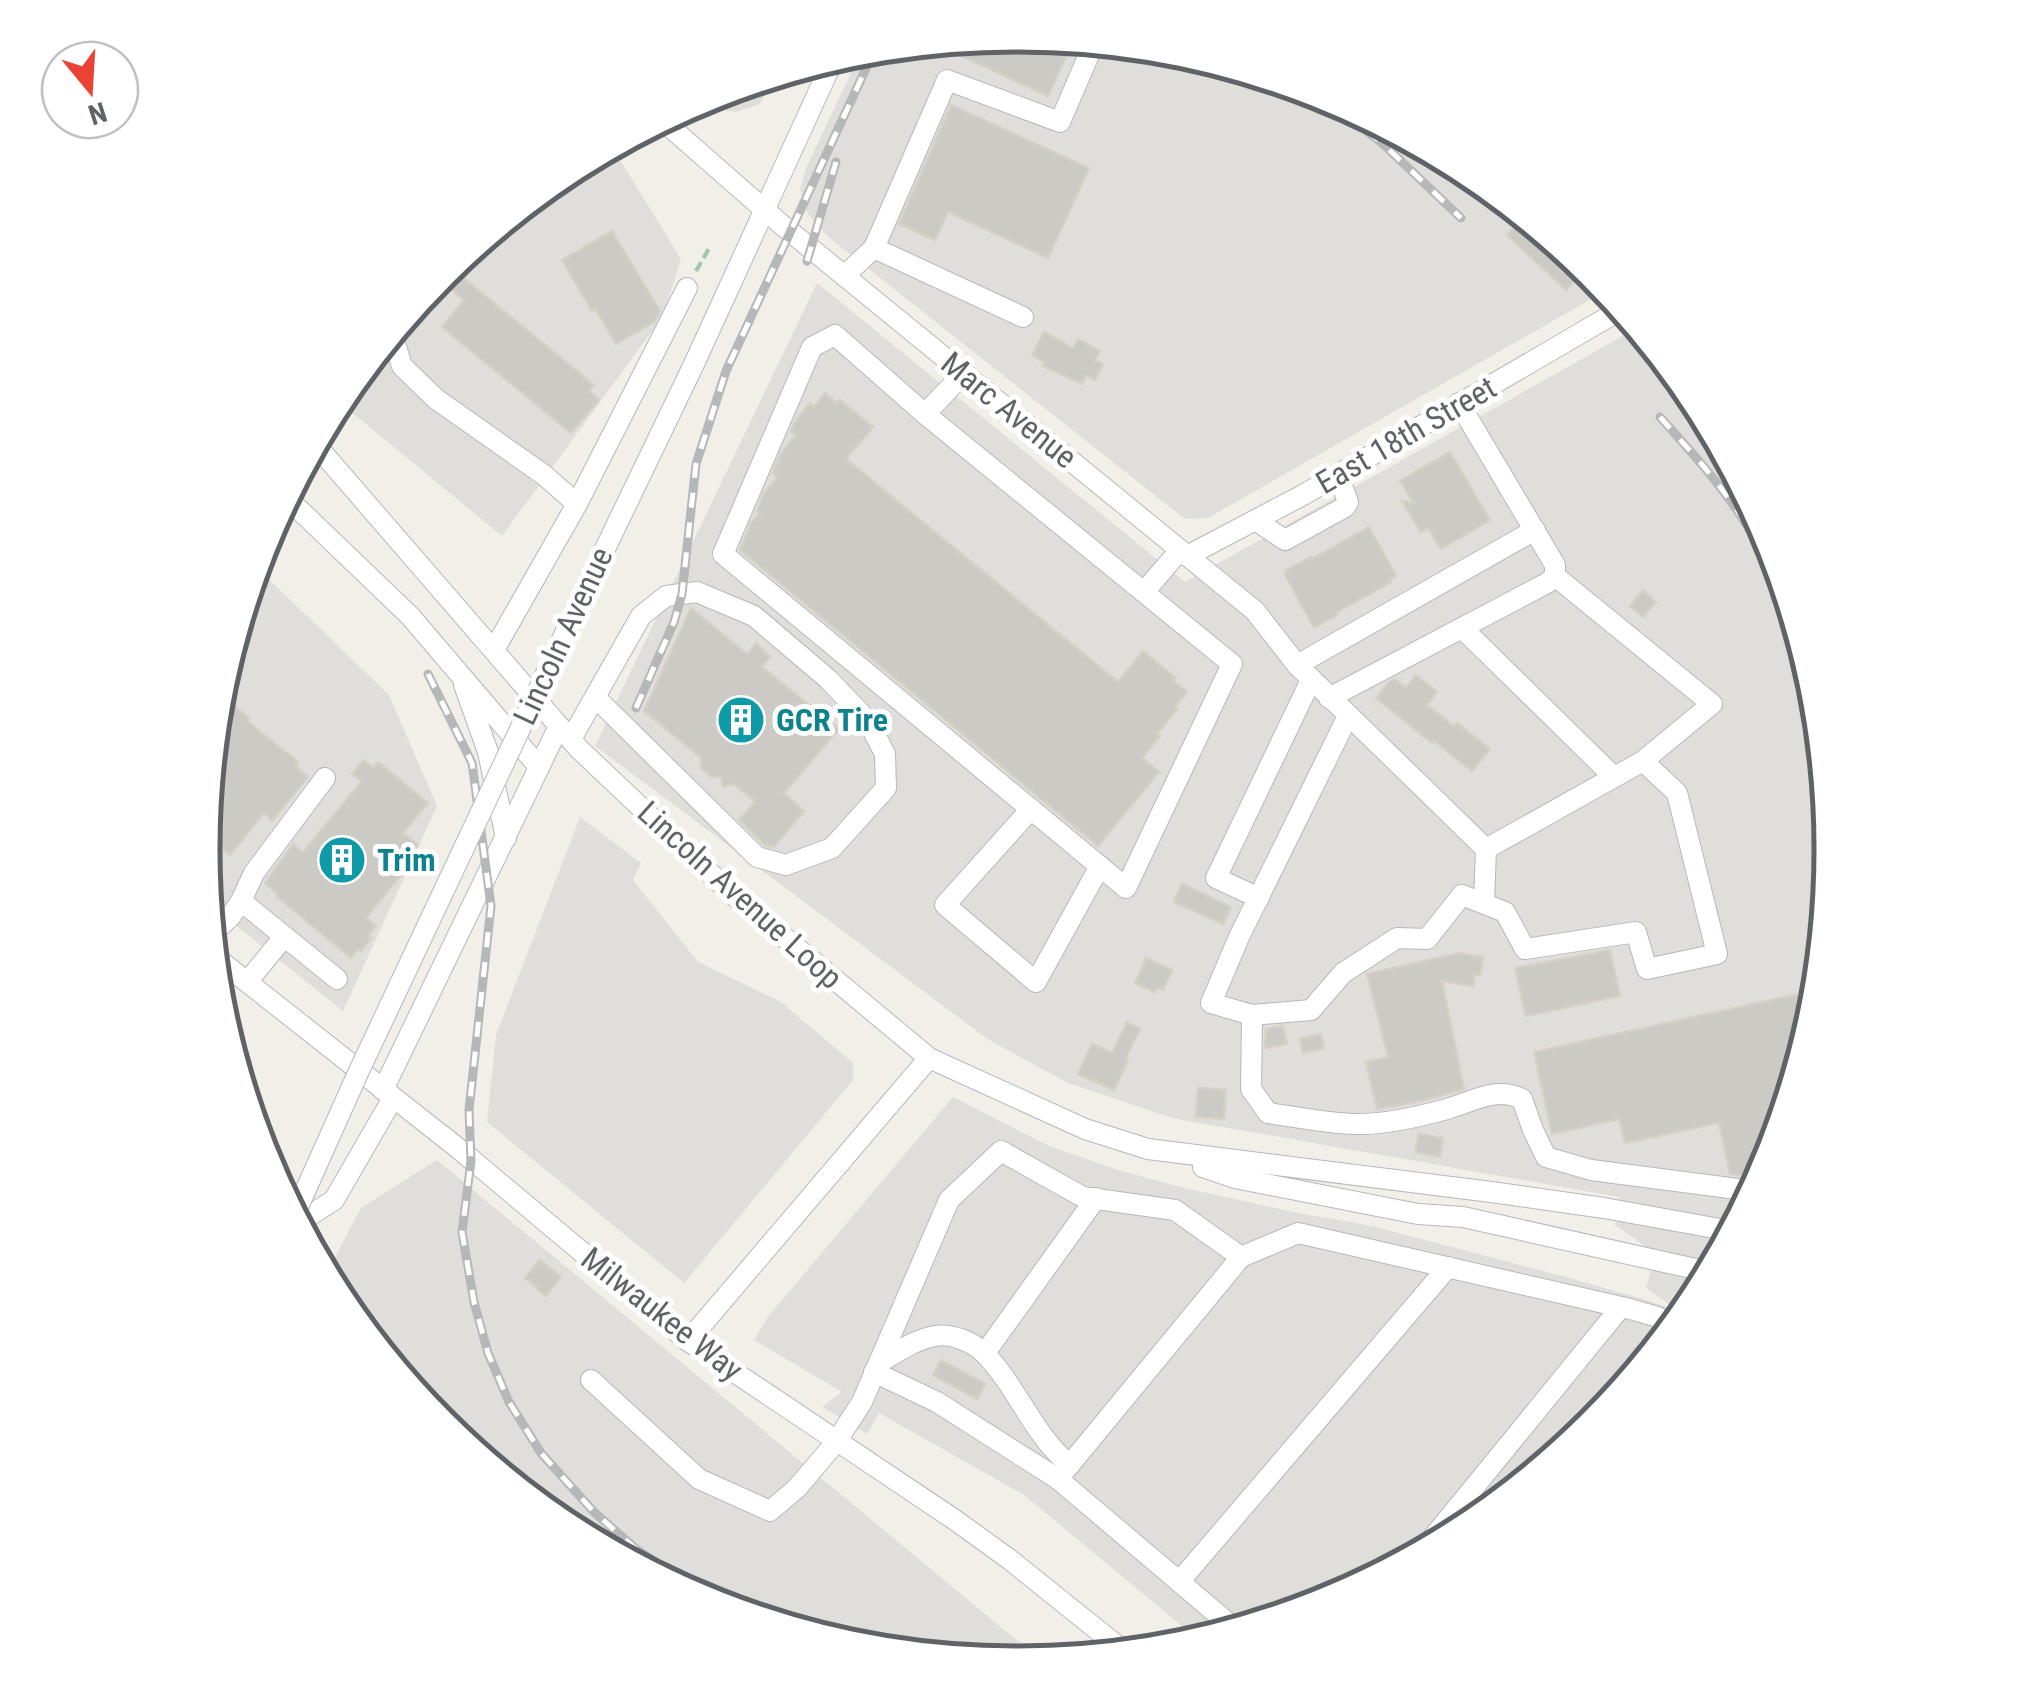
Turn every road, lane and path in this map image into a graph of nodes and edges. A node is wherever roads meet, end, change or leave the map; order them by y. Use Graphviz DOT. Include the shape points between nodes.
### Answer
graph roads {
  1 [pos="1088,56"];
  2 [pos="825,77"];
  3 [pos="674,131"];
  4 [pos="764,209"];
  5 [pos="711,244"];
  6 [pos="874,248"];
  7 [pos="844,276"];
  8 [pos="687,288"];
  9 [pos="1024,317"];
  10 [pos="1609,317"];
  11 [pos="397,350"];
  12 [pos="964,373"];
  13 [pos="1460,403"];
  14 [pos="925,414"];
  15 [pos="325,455"];
  16 [pos="1338,474"];
  17 [pos="577,504"];
  18 [pos="298,508"];
  19 [pos="1255,520"];
  20 [pos="1534,530"];
  21 [pos="1184,553"];
  22 [pos="1555,576"];
  23 [pos="1144,592"];
  24 [pos="1462,628"];
  25 [pos="494,650"];
  26 [pos="1304,673"];
  27 [pos="460,674"];
  28 [pos="595,698"];
  29 [pos="1329,698"];
  30 [pos="1348,716"];
  31 [pos="565,733"];
  32 [pos="1643,761"];
  33 [pos="539,767"];
  34 [pos="1614,777"];
  35 [pos="325,778"];
  36 [pos="1032,809"];
  37 [pos="506,838"];
  38 [pos="1486,849"];
  39 [pos="1100,866"];
  40 [pos="1258,898"];
  41 [pos="241,901"];
  42 [pos="1484,904"];
  43 [pos="224,923"];
  44 [pos="284,937"];
  45 [pos="230,968"];
  46 [pos="337,979"];
  47 [pos="247,982"];
  48 [pos="1252,1015"];
  49 [pos="928,1058"];
  50 [pos="388,1094"];
  51 [pos="1148,1150"];
  52 [pos="1736,1190"];
  53 [pos="1096,1198"];
  54 [pos="302,1199"];
  55 [pos="310,1215"];
  56 [pos="1717,1228"];
  57 [pos="1241,1257"];
  58 [pos="1448,1267"];
  59 [pos="1694,1268"];
  60 [pos="1622,1307"];
  61 [pos="1660,1319"];
  62 [pos="688,1341"];
  63 [pos="985,1353"];
  64 [pos="876,1368"];
  65 [pos="590,1380"];
  66 [pos="836,1442"];
  67 [pos="1064,1472"];
  68 [pos="1449,1518"];
  69 [pos="1179,1582"];
  70 [pos="1222,1618"];
  71 [pos="1109,1640"];
  1 -- 6 [label="street" via="1060,122 948,80"];
  2 -- 4 [label="street, Lincoln Avenue"];
  3 -- 4 [label="street"];
  4 -- 7 [label="street, Marc Avenue"];
  4 -- 54 [label="street, Lincoln Avenue, bridge"];
  5 -- 8 [label="path"];
  6 -- 7 [label="street"];
  6 -- 9 [label="street"];
  7 -- 12 [label="street, Marc Avenue"];
  8 -- 17 [label="street"];
  10 -- 13 [label="street, East 18th Street"];
  11 -- 17 [label="street" via="402,366 436,399"];
  12 -- 14 [label="street"];
  12 -- 21 [label="street, Marc Avenue"];
  13 -- 16 [label="street, East 18th Street"];
  13 -- 20 [label="street"];
  14 -- 23 [label="street"];
  14 -- 36 [label="street" via="835,335 812,347 723,554"];
  15 -- 25 [label="street, Lincoln Avenue Loop"];
  16 -- 19 [label="street, East 18th Street"];
  16 -- 19 [label="street" via="1345,508 1285,540"];
  17 -- 25 [label="street"];
  18 -- 27 [label="street"];
  19 -- 21 [label="street, East 18th Street"];
  20 -- 22 [label="street"];
  20 -- 26 [label="street"];
  21 -- 23 [label="street"];
  21 -- 26 [label="street, Marc Avenue" via="1255,611"];
  22 -- 24 [label="street"];
  22 -- 32 [label="street" via="1712,704"];
  23 -- 39 [label="street" via="1232,664 1126,888"];
  24 -- 29 [label="street"];
  24 -- 34 [label="street"];
  25 -- 31 [label="street, Lincoln Avenue Loop"];
  26 -- 29 [label="street, Marc Avenue"];
  26 -- 40 [label="street" via="1216,878"];
  27 -- 33 [label="street"];
  27 -- 37 [label="street" via="488,752"];
  28 -- 28 [label="street" via="641,616 666,596 696,592 754,616 868,721 885,754 886,788 832,848 786,865 756,857"];
  28 -- 31 [label="street"];
  29 -- 30 [label="street, Marc Avenue"];
  30 -- 38 [label="street, Marc Avenue"];
  30 -- 40 [label="street"];
  31 -- 33 [label="street"];
  31 -- 49 [label="street, Lincoln Avenue Loop" via="731,893"];
  32 -- 34 [label="street"];
  32 -- 42 [label="street" via="1676,792 1718,954 1647,969 1636,932 1525,949 1505,912"];
  33 -- 37 [label="street"];
  34 -- 38 [label="street"];
  35 -- 41 [label="street" via="254,873"];
  36 -- 39 [label="street"];
  36 -- 39 [label="street" via="945,906 1036,982"];
  37 -- 50 [label="street"];
  38 -- 42 [label="street"];
  40 -- 48 [label="street" via="1212,1002"];
  41 -- 43 [label="street"];
  41 -- 44 [label="street"];
  42 -- 48 [label="street" via="1462,894 1427,940 1397,938 1343,973 1311,1010"];
  44 -- 46 [label="street"];
  44 -- 47 [label="street"];
  45 -- 47 [label="street, Milwaukee Way"];
  47 -- 50 [label="street, Milwaukee Way"];
  48 -- 52 [label="street" via="1251,1089 1268,1113 1358,1124 1512,1094 1522,1099 1546,1156 1591,1170"];
  49 -- 51 [label="street, Lincoln Avenue Loop"];
  49 -- 62 [label="street"];
  50 -- 55 [label="street" via="334,1200"];
  50 -- 62 [label="street, Milwaukee Way"];
  51 -- 56 [label="street" via="1491,1192"];
  51 -- 59 [label="street" via="1234,1178 1418,1214 1463,1216"];
  53 -- 57 [label="street" via="1176,1210"];
  53 -- 63 [label="street"];
  53 -- 64 [label="street" via="1001,1151 949,1200"];
  57 -- 58 [label="street" via="1298,1233"];
  57 -- 67 [label="street"];
  58 -- 60 [label="street"];
  58 -- 69 [label="street"];
  60 -- 61 [label="street"];
  60 -- 68 [label="street"];
  62 -- 66 [label="street, Milwaukee Way"];
  63 -- 64 [label="street" via="938,1335 906,1346"];
  63 -- 67 [label="street"];
  64 -- 66 [label="street"];
  64 -- 67 [label="street"];
  65 -- 66 [label="street" via="699,1479 770,1510"];
  66 -- 71 [label="street, Milwaukee Way" via="1009,1559"];
  67 -- 69 [label="street"];
  69 -- 70 [label="street"];
}
